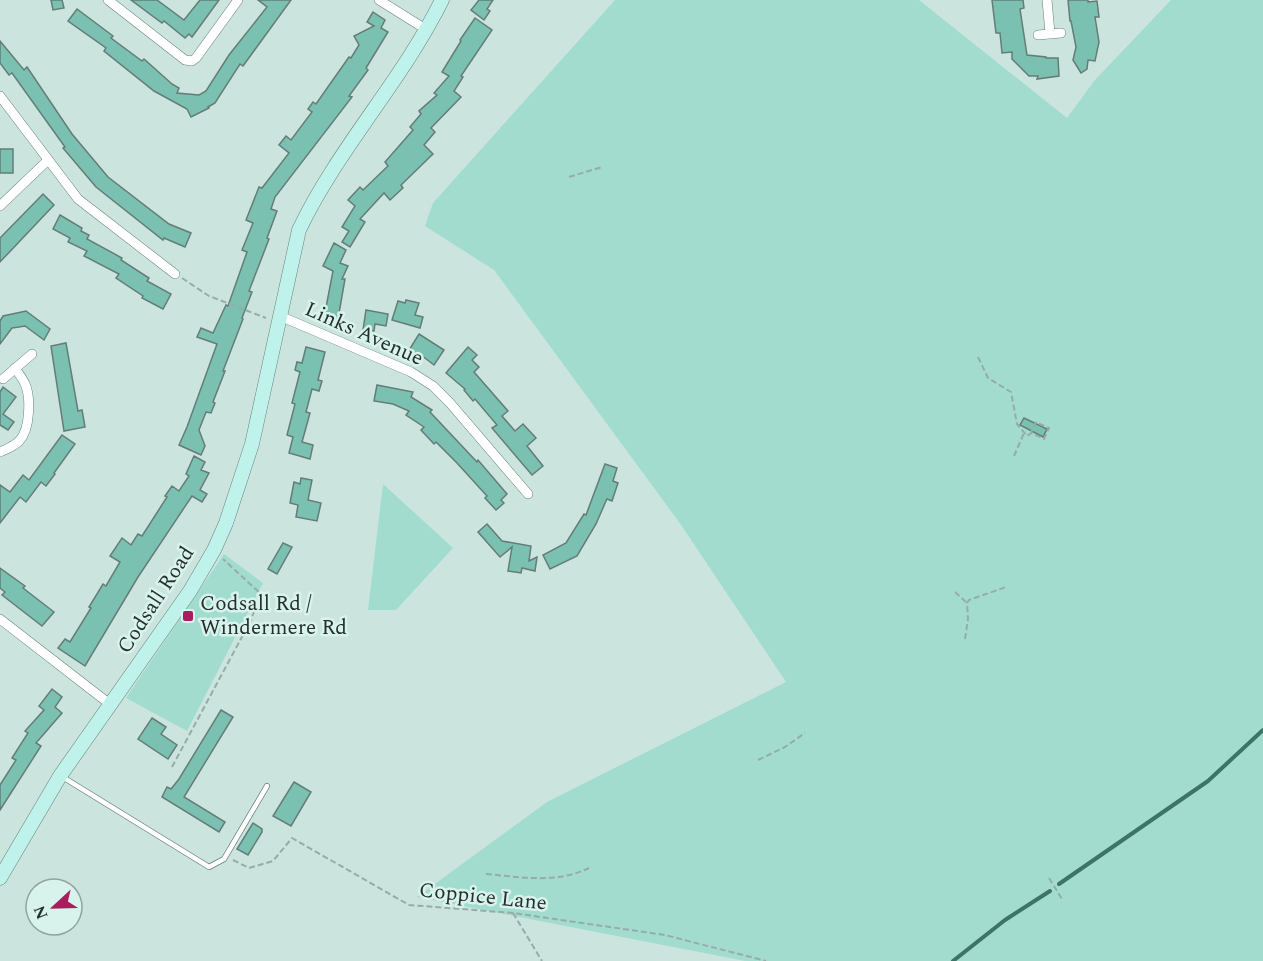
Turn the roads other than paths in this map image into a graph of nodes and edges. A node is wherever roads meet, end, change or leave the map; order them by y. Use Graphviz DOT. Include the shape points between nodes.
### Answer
graph roads {
  1 [pos="108,0"];
  2 [pos="238,0"];
  3 [pos="379,0"];
  4 [pos="442,0"];
  5 [pos="1047,0"];
  6 [pos="427,30"];
  7 [pos="1050,33"];
  8 [pos="1061,33"];
  9 [pos="1038,35"];
  10 [pos="0,96"];
  11 [pos="48,160"];
  12 [pos="0,206"];
  13 [pos="175,274"];
  14 [pos="280,316"];
  15 [pos="32,354"];
  16 [pos="15,368"];
  17 [pos="3,379"];
  18 [pos="0,452"];
  19 [pos="528,494"];
  20 [pos="0,619"];
  21 [pos="111,705"];
  22 [pos="60,776"];
  23 [pos="267,786"];
  24 [pos="0,878"];
  1 -- 2 [label="street" via="185,60 192,61"];
  3 -- 6 [label="street"];
  4 -- 6 [label="street, Codsall Road"];
  5 -- 7 [label="street"];
  6 -- 14 [label="street, Codsall Road" via="314,199 299,230"];
  7 -- 8 [label="street"];
  7 -- 9 [label="street"];
  10 -- 11 [label="street"];
  11 -- 12 [label="street"];
  11 -- 13 [label="street" via="78,199"];
  14 -- 19 [label="street, Links Avenue" via="411,372 433,386"];
  14 -- 21 [label="street, Codsall Road" via="252,444 226,523 190,591"];
  15 -- 16 [label="street"];
  16 -- 17 [label="street"];
  16 -- 18 [label="street" via="27,386 27,429 13,446"];
  20 -- 21 [label="street"];
  21 -- 22 [label="street, Codsall Road"];
  22 -- 23 [label="lane" via="209,867 224,859"];
  22 -- 24 [label="street, Codsall Road"];
}
